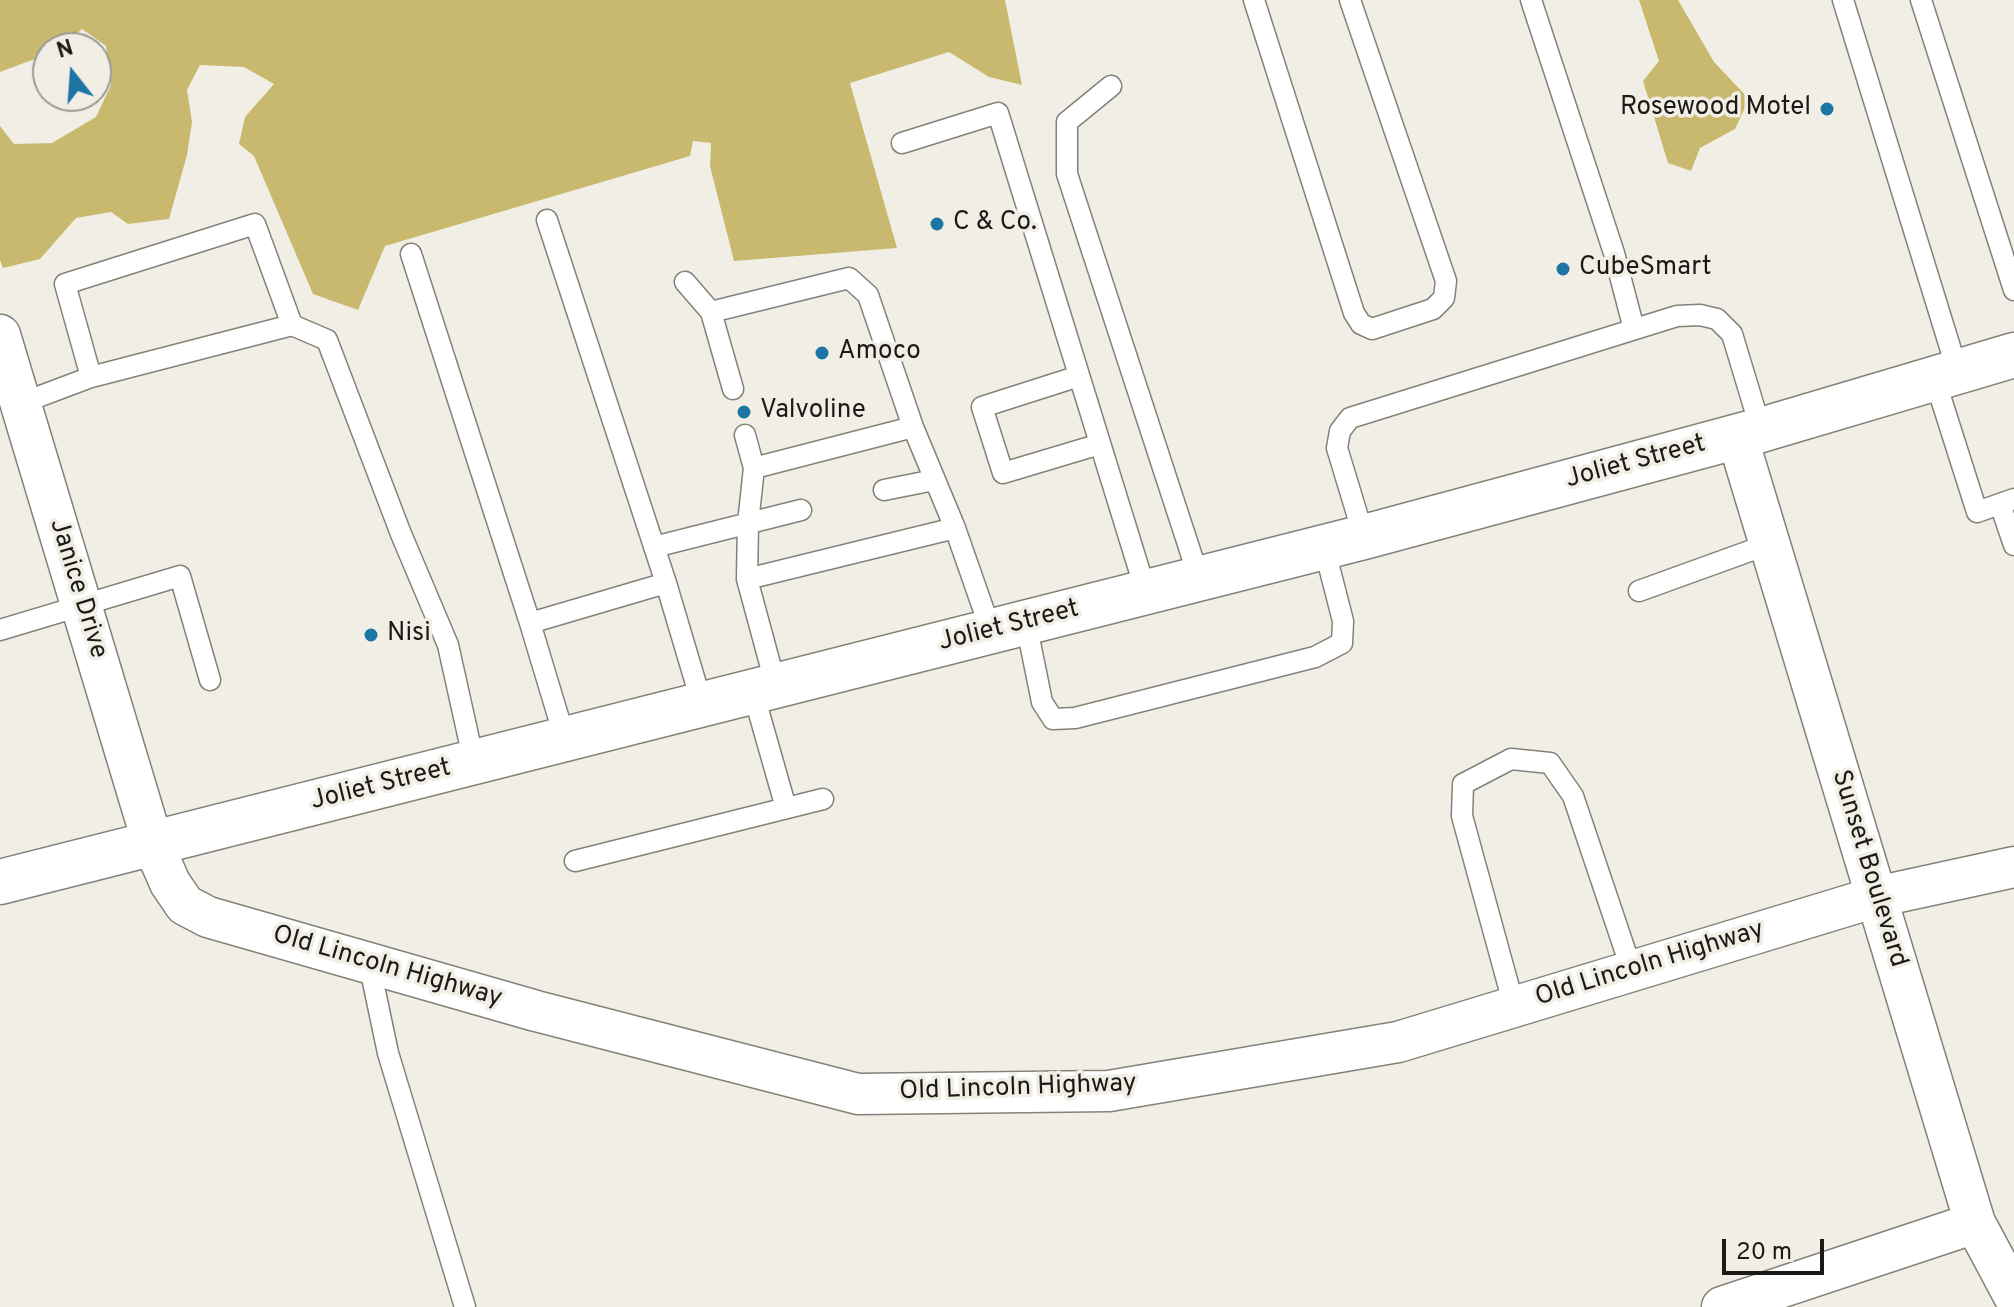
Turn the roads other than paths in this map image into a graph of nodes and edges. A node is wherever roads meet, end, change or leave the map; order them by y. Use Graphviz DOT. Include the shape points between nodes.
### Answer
graph roads {
  1 [pos="1254,0"];
  2 [pos="1350,0"];
  3 [pos="1531,0"];
  4 [pos="1843,0"];
  5 [pos="1921,0"];
  6 [pos="1111,86"];
  7 [pos="902,143"];
  8 [pos="547,220"];
  9 [pos="411,254"];
  10 [pos="685,282"];
  11 [pos="2014,290"];
  12 [pos="711,312"];
  13 [pos="292,325"];
  14 [pos="1634,329"];
  15 [pos="0,335"];
  16 [pos="2014,355"];
  17 [pos="1079,376"];
  18 [pos="91,377"];
  19 [pos="1947,377"];
  20 [pos="733,389"];
  21 [pos="22,403"];
  22 [pos="913,427"];
  23 [pos="1749,433"];
  24 [pos="745,435"];
  25 [pos="1100,444"];
  26 [pos="754,468"];
  27 [pos="934,480"];
  28 [pos="884,490"];
  29 [pos="2007,501"];
  30 [pos="801,510"];
  31 [pos="748,523"];
  32 [pos="955,528"];
  33 [pos="1344,542"];
  34 [pos="1769,544"];
  35 [pos="2014,545"];
  36 [pos="654,547"];
  37 [pos="1199,578"];
  38 [pos="747,579"];
  39 [pos="666,583"];
  40 [pos="1639,591"];
  41 [pos="1146,592"];
  42 [pos="82,605"];
  43 [pos="530,623"];
  44 [pos="1008,627"];
  45 [pos="0,630"];
  46 [pos="210,680"];
  47 [pos="765,689"];
  48 [pos="702,704"];
  49 [pos="565,739"];
  50 [pos="474,762"];
  51 [pos="823,799"];
  52 [pos="786,808"];
  53 [pos="153,844"];
  54 [pos="575,861"];
  55 [pos="2014,867"];
  56 [pos="0,882"];
  57 [pos="1876,897"];
  58 [pos="369,963"];
  59 [pos="1632,971"];
  60 [pos="1514,1006"];
  61 [pos="1975,1223"];
  62 [pos="2014,1296"];
  63 [pos="465,1307"];
  64 [pos="1722,1307"];
  1 -- 2 [label="lane" via="1354,313 1372,329 1433,309 1444,298 1446,281"];
  3 -- 14 [label="lane"];
  4 -- 19 [label="lane"];
  5 -- 11 [label="lane"];
  6 -- 37 [label="lane" via="1067,122 1067,174"];
  7 -- 17 [label="lane" via="998,113"];
  8 -- 36 [label="lane"];
  9 -- 43 [label="lane"];
  10 -- 12 [label="lane"];
  12 -- 20 [label="lane"];
  12 -- 22 [label="lane" via="849,278 868,295"];
  13 -- 18 [label="lane"];
  13 -- 18 [label="lane" via="255,224 65,284"];
  13 -- 50 [label="lane" via="327,340 448,645"];
  14 -- 23 [label="lane" via="1677,316 1717,319 1732,334"];
  14 -- 33 [label="lane" via="1350,418 1340,431 1337,448"];
  15 -- 21 [label="street, Janice Drive"];
  16 -- 19 [label="main road, Joliet Street"];
  17 -- 25 [label="lane"];
  17 -- 25 [label="lane" via="982,407 1003,473"];
  18 -- 21 [label="lane"];
  19 -- 23 [label="main road, Joliet Street"];
  19 -- 29 [label="lane" via="1977,512"];
  21 -- 42 [label="street, Janice Drive"];
  22 -- 26 [label="lane"];
  22 -- 27 [label="lane"];
  23 -- 33 [label="main road, Joliet Street"];
  23 -- 34 [label="street, Sunset Boulevard"];
  24 -- 26 [label="lane"];
  25 -- 41 [label="lane"];
  26 -- 31 [label="lane"];
  27 -- 28 [label="lane"];
  27 -- 32 [label="lane"];
  29 -- 35 [label="lane"];
  30 -- 31 [label="lane"];
  31 -- 36 [label="lane"];
  31 -- 38 [label="lane"];
  32 -- 38 [label="lane"];
  32 -- 44 [label="lane"];
  33 -- 37 [label="main road, Joliet Street"];
  33 -- 44 [label="lane" via="1342,643 1315,657 1120,707 1053,719"];
  34 -- 40 [label="lane"];
  34 -- 57 [label="street, Sunset Boulevard"];
  36 -- 39 [label="lane"];
  37 -- 41 [label="main road, Joliet Street"];
  38 -- 47 [label="lane"];
  39 -- 43 [label="lane"];
  39 -- 48 [label="lane"];
  41 -- 44 [label="main road, Joliet Street"];
  42 -- 45 [label="lane"];
  42 -- 46 [label="lane" via="180,576"];
  42 -- 53 [label="street, Janice Drive"];
  43 -- 49 [label="lane"];
  44 -- 47 [label="main road, Joliet Street"];
  47 -- 48 [label="main road, Joliet Street"];
  47 -- 52 [label="lane"];
  48 -- 49 [label="main road, Joliet Street"];
  49 -- 50 [label="main road, Joliet Street"];
  50 -- 53 [label="main road, Joliet Street"];
  51 -- 52 [label="lane"];
  52 -- 54 [label="lane"];
  53 -- 56 [label="main road, Joliet Street"];
  53 -- 58 [label="street, Old Lincoln Highway" via="185,905 208,917"];
  55 -- 57 [label="street, Old Lincoln Highway"];
  57 -- 59 [label="street, Old Lincoln Highway"];
  57 -- 61 [label="street, Sunset Boulevard"];
  58 -- 60 [label="street, Old Lincoln Highway" via="858,1094 1109,1091 1398,1042"];
  58 -- 63 [label="lane" via="388,1053"];
  59 -- 60 [label="street, Old Lincoln Highway"];
  59 -- 60 [label="lane" via="1573,796 1550,763 1511,759 1463,784 1462,816"];
  61 -- 62 [label="street, Sunset Boulevard"];
  61 -- 64 [label="street"];
}
